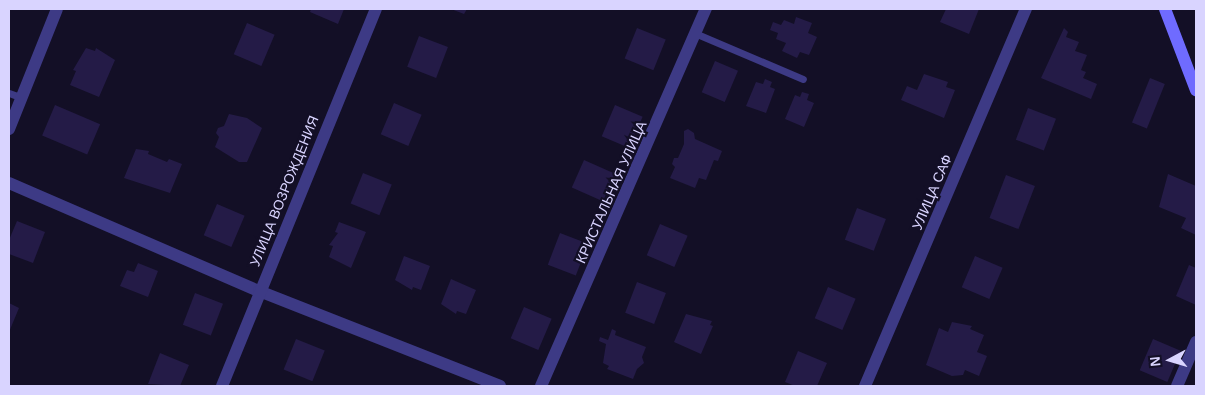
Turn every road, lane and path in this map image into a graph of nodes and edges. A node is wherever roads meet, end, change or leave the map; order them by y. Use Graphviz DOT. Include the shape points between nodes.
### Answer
graph roads {
  1 [pos="57,9"];
  2 [pos="376,9"];
  3 [pos="706,9"];
  4 [pos="1026,9"];
  5 [pos="1165,9"];
  6 [pos="697,34"];
  7 [pos="803,80"];
  8 [pos="1196,90"];
  9 [pos="15,95"];
  10 [pos="9,129"];
  11 [pos="9,183"];
  12 [pos="260,291"];
  13 [pos="1196,342"];
  14 [pos="222,386"];
  15 [pos="500,386"];
  16 [pos="541,386"];
  17 [pos="866,386"];
  18 [pos="1177,386"];
  1 -- 9 [label="street"];
  2 -- 12 [label="street, УЛИЦА ВОЗРОЖДЕНИЯ"];
  3 -- 6 [label="street, КРИСТАЛЬНАЯ УЛИЦА"];
  4 -- 17 [label="street, УЛИЦА САФ"];
  5 -- 8 [label="street"];
  6 -- 7 [label="lane"];
  6 -- 16 [label="street, КРИСТАЛЬНАЯ УЛИЦА"];
  9 -- 10 [label="street"];
  11 -- 12 [label="street"];
  12 -- 14 [label="street, УЛИЦА ВОЗРОЖДЕНИЯ"];
  12 -- 15 [label="street"];
  13 -- 18 [label="street"];
}
